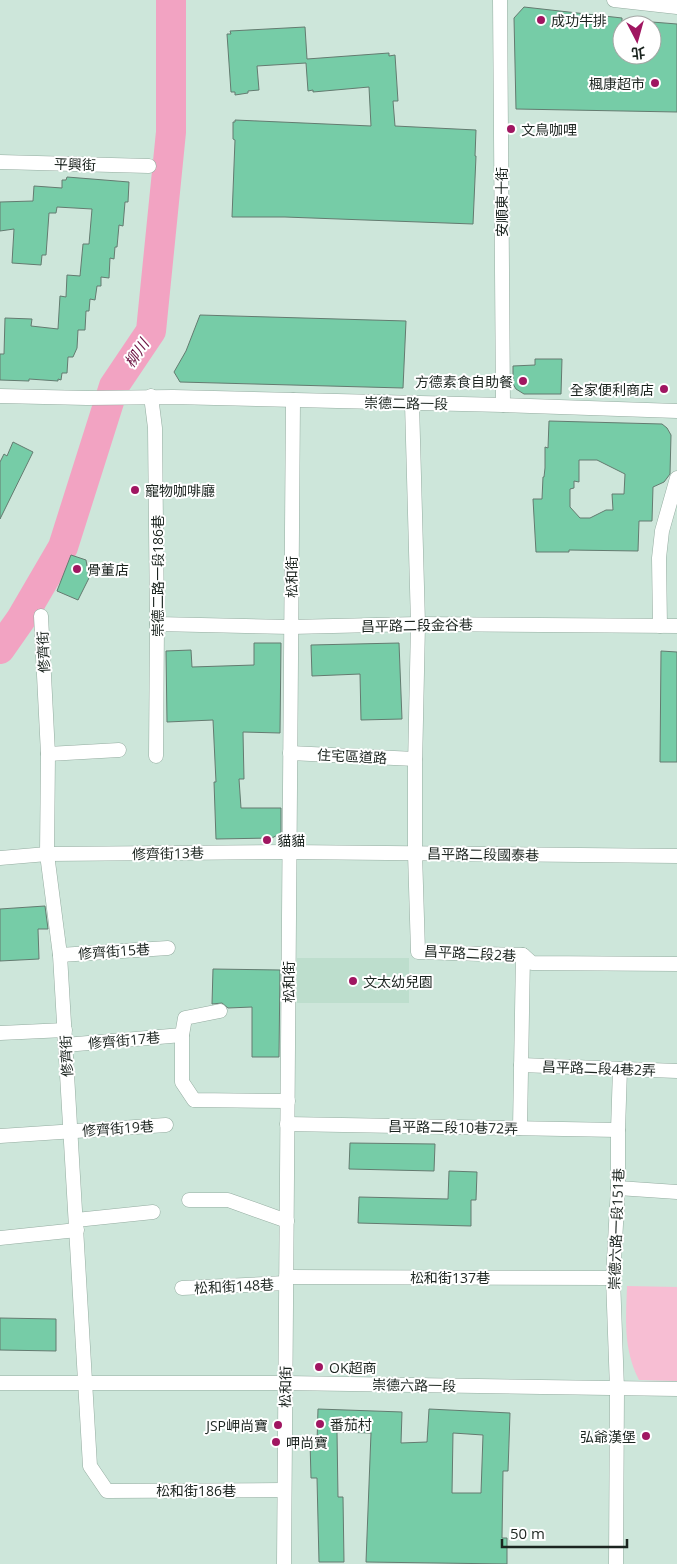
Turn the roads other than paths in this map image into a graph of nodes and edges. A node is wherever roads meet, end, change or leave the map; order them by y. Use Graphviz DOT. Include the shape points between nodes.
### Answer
graph roads {
  1 [pos="500,0"];
  2 [pos="614,0"];
  3 [pos="677,7"];
  4 [pos="0,162"];
  5 [pos="149,166"];
  6 [pos="0,396"];
  7 [pos="151,396"];
  8 [pos="293,400"];
  9 [pos="412,403"];
  10 [pos="503,404"];
  11 [pos="677,411"];
  12 [pos="677,478"];
  13 [pos="41,616"];
  14 [pos="157,624"];
  15 [pos="418,624"];
  16 [pos="660,626"];
  17 [pos="677,626"];
  18 [pos="291,627"];
  19 [pos="119,750"];
  20 [pos="290,753"];
  21 [pos="48,754"];
  22 [pos="156,756"];
  23 [pos="415,759"];
  24 [pos="289,852"];
  25 [pos="415,853"];
  26 [pos="47,854"];
  27 [pos="677,856"];
  28 [pos="0,858"];
  29 [pos="168,948"];
  30 [pos="60,955"];
  31 [pos="523,956"];
  32 [pos="677,964"];
  33 [pos="220,1011"];
  34 [pos="65,1030"];
  35 [pos="0,1033"];
  36 [pos="182,1035"];
  37 [pos="65,1045"];
  38 [pos="521,1065"];
  39 [pos="620,1069"];
  40 [pos="677,1071"];
  41 [pos="288,1101"];
  42 [pos="287,1124"];
  43 [pos="166,1125"];
  44 [pos="520,1128"];
  45 [pos="618,1130"];
  46 [pos="70,1131"];
  47 [pos="0,1136"];
  48 [pos="618,1188"];
  49 [pos="677,1192"];
  50 [pos="189,1200"];
  51 [pos="153,1212"];
  52 [pos="286,1221"];
  53 [pos="76,1225"];
  54 [pos="0,1238"];
  55 [pos="613,1278"];
  56 [pos="286,1280"];
  57 [pos="182,1288"];
  58 [pos="0,1383"];
  59 [pos="285,1383"];
  60 [pos="85,1384"];
  61 [pos="618,1389"];
  62 [pos="677,1390"];
  63 [pos="284,1490"];
  64 [pos="107,1491"];
  65 [pos="284,1564"];
  66 [pos="616,1564"];
  1 -- 10 [label="street, 安順東十街"];
  2 -- 3 [label="street"];
  4 -- 5 [label="street, 平興街"];
  6 -- 7 [label="street, 崇德二路一段"];
  7 -- 8 [label="street, 崇德二路一段"];
  7 -- 14 [label="street, 崇德二路一段186巷" via="155,428"];
  8 -- 9 [label="street, 崇德二路一段"];
  8 -- 18 [label="street, 松和街"];
  9 -- 10 [label="street, 崇德二路一段"];
  9 -- 15 [label="street"];
  10 -- 11 [label="street, 崇德二路一段"];
  12 -- 16 [label="street" via="661,540"];
  13 -- 21 [label="street, 修齊街"];
  14 -- 18 [label="street, 昌平路二段金谷巷"];
  14 -- 22 [label="street, 崇德二路一段186巷"];
  15 -- 16 [label="street, 昌平路二段金谷巷"];
  15 -- 18 [label="street, 昌平路二段金谷巷"];
  15 -- 23 [label="street"];
  16 -- 17 [label="street, 昌平路二段金谷巷"];
  18 -- 20 [label="street, 松和街"];
  19 -- 21 [label="street"];
  20 -- 23 [label="street, 住宅區道路"];
  20 -- 24 [label="street, 松和街"];
  21 -- 26 [label="street, 修齊街"];
  23 -- 25 [label="street"];
  24 -- 25 [label="street, 昌平路二段國泰巷"];
  24 -- 26 [label="street, 修齊街13巷"];
  24 -- 41 [label="street, 松和街"];
  25 -- 27 [label="street, 昌平路二段國泰巷"];
  25 -- 31 [label="street, 昌平路二段2巷" via="418,952"];
  26 -- 28 [label="street, 修齊街13巷"];
  26 -- 30 [label="street, 修齊街"];
  29 -- 30 [label="street, 修齊街15巷"];
  30 -- 34 [label="street, 修齊街"];
  31 -- 32 [label="street, 昌平路二段2巷" via="532,963"];
  31 -- 38 [label="street"];
  33 -- 36 [label="street" via="185,1018"];
  34 -- 35 [label="street"];
  34 -- 37 [label="street, 修齊街"];
  36 -- 37 [label="street, 修齊街17巷"];
  36 -- 41 [label="street" via="182,1082 194,1100"];
  37 -- 46 [label="street, 修齊街"];
  38 -- 39 [label="street, 昌平路二段4巷2弄"];
  38 -- 44 [label="street"];
  39 -- 40 [label="street, 昌平路二段4巷2弄"];
  39 -- 45 [label="street, 崇德六路一段151巷"];
  41 -- 42 [label="street, 松和街"];
  42 -- 44 [label="street, 昌平路二段10巷72弄"];
  42 -- 52 [label="street, 松和街"];
  43 -- 46 [label="street, 修齊街19巷"];
  44 -- 45 [label="street, 昌平路二段10巷72弄"];
  45 -- 48 [label="street, 崇德六路一段151巷"];
  46 -- 47 [label="street, 修齊街19巷"];
  46 -- 53 [label="street, 修齊街"];
  48 -- 49 [label="street"];
  48 -- 55 [label="street, 崇德六路一段151巷"];
  50 -- 52 [label="street" via="228,1200"];
  51 -- 53 [label="street"];
  52 -- 56 [label="street, 松和街"];
  53 -- 54 [label="street"];
  53 -- 60 [label="street, 修齊街"];
  55 -- 56 [label="street, 松和街137巷"];
  55 -- 61 [label="street, 崇德六路一段151巷"];
  56 -- 57 [label="street, 松和街148巷"];
  56 -- 59 [label="street, 松和街"];
  58 -- 60 [label="street, 崇德六路一段"];
  59 -- 60 [label="street, 崇德六路一段"];
  59 -- 61 [label="street, 崇德六路一段"];
  59 -- 63 [label="street, 松和街"];
  60 -- 64 [label="street, 修齊街" via="90,1466"];
  61 -- 62 [label="street, 崇德六路一段"];
  61 -- 66 [label="street, 崇德六路一段151巷"];
  63 -- 64 [label="street, 松和街186巷"];
  63 -- 65 [label="street, 松和街"];
}
